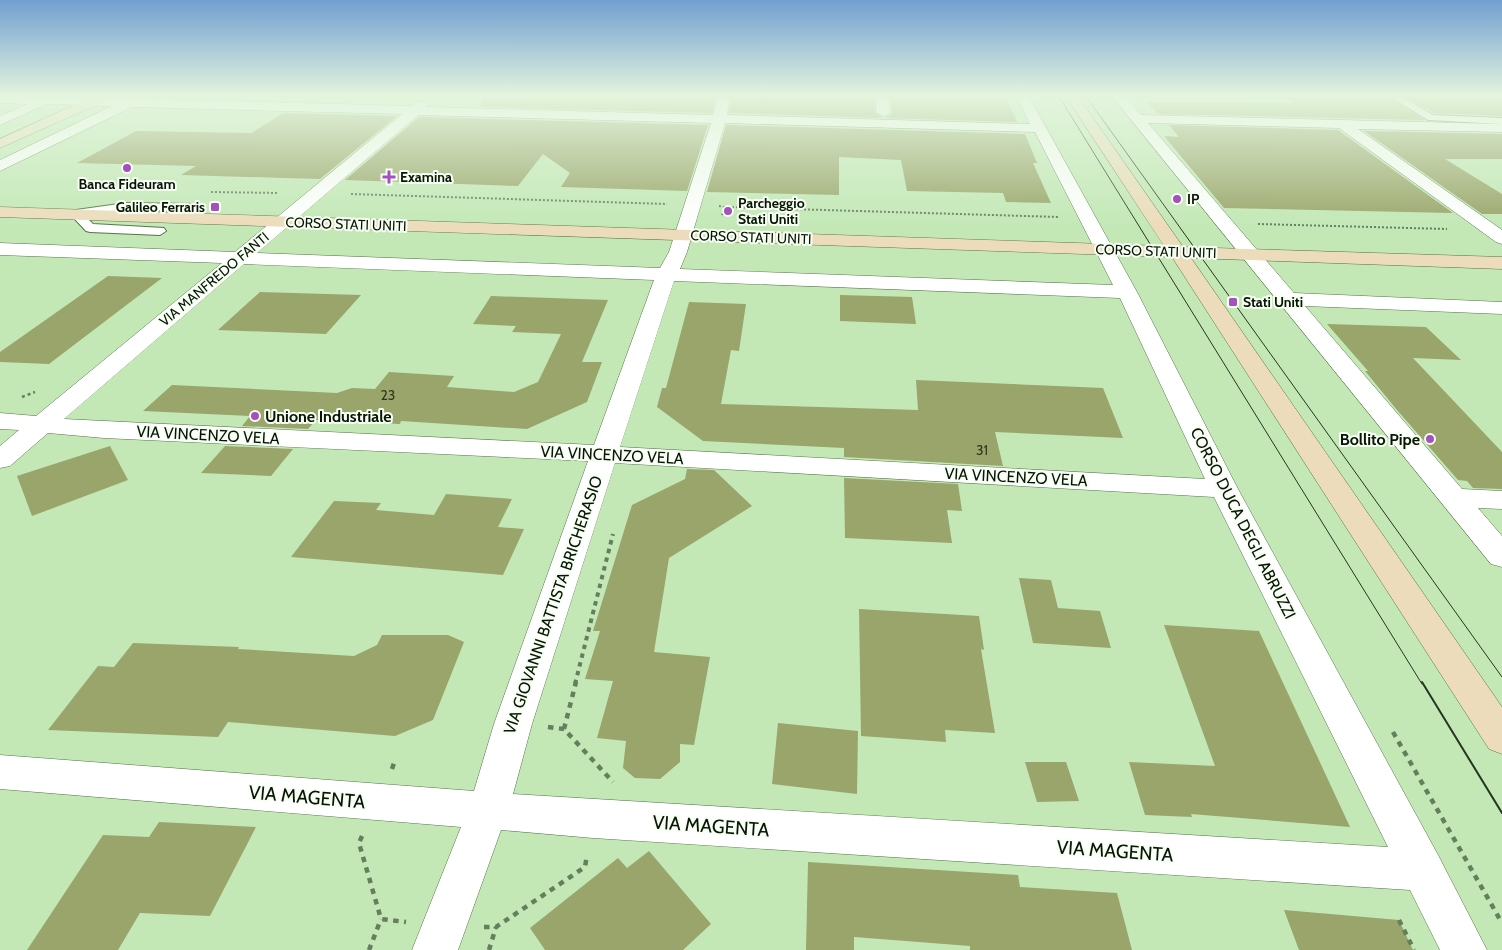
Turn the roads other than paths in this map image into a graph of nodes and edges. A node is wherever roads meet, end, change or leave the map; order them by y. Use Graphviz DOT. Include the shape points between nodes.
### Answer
graph roads {
  1 [pos="55,139"];
  2 [pos="380,139"];
  3 [pos="712,139"];
  4 [pos="1046,139"];
  5 [pos="1101,139"];
  6 [pos="1153,139"];
  7 [pos="1364,139"];
  8 [pos="1443,139"];
  9 [pos="1502,141"];
  10 [pos="0,166"];
  11 [pos="196,208"];
  12 [pos="0,212"];
  13 [pos="76,214"];
  14 [pos="283,221"];
  15 [pos="160,231"];
  16 [pos="1497,234"];
  17 [pos="683,235"];
  18 [pos="0,248"];
  19 [pos="1104,249"];
  20 [pos="1177,252"];
  21 [pos="1249,254"];
  22 [pos="240,258"];
  23 [pos="1502,263"];
  24 [pos="667,274"];
  25 [pos="1127,292"];
  26 [pos="1287,299"];
  27 [pos="1502,308"];
  28 [pos="0,421"];
  29 [pos="41,424"];
  30 [pos="604,454"];
  31 [pos="0,460"];
  32 [pos="1224,489"];
  33 [pos="1453,498"];
  34 [pos="1502,500"];
  35 [pos="1502,556"];
  36 [pos="1502,738"];
  37 [pos="0,772"];
  38 [pos="488,810"];
  39 [pos="1423,870"];
  40 [pos="434,950"];
  41 [pos="1464,950"];
  1 -- 10 [label="street"];
  2 -- 14 [label="street, VIA MANFREDO FANTI"];
  3 -- 17 [label="street, VIA GIOVANNI BATTISTA BRICHERASIO"];
  4 -- 19 [label="street, CORSO DUCA DEGLI ABRUZZI"];
  5 -- 20 [label="main road"];
  6 -- 21 [label="street"];
  7 -- 16 [label="street"];
  8 -- 9 [label="street"];
  11 -- 13 [label="lane" via="126,206"];
  12 -- 13 [label="main road, CORSO STATI UNITI"];
  13 -- 14 [label="main road, CORSO STATI UNITI"];
  13 -- 15 [label="lane" via="90,228"];
  14 -- 17 [label="main road, CORSO STATI UNITI"];
  14 -- 22 [label="street, VIA MANFREDO FANTI"];
  17 -- 19 [label="main road, CORSO STATI UNITI"];
  17 -- 24 [label="street, VIA GIOVANNI BATTISTA BRICHERASIO"];
  18 -- 22 [label="street"];
  19 -- 20 [label="main road, CORSO STATI UNITI"];
  19 -- 25 [label="street, CORSO DUCA DEGLI ABRUZZI"];
  20 -- 21 [label="main road, CORSO STATI UNITI"];
  20 -- 36 [label="main road"];
  21 -- 23 [label="main road, CORSO STATI UNITI"];
  21 -- 26 [label="street"];
  22 -- 24 [label="street"];
  22 -- 29 [label="street, VIA MANFREDO FANTI"];
  24 -- 25 [label="street"];
  24 -- 30 [label="street, VIA GIOVANNI BATTISTA BRICHERASIO"];
  25 -- 32 [label="street, CORSO DUCA DEGLI ABRUZZI"];
  26 -- 27 [label="street"];
  26 -- 33 [label="street"];
  28 -- 29 [label="street, VIA VINCENZO VELA"];
  29 -- 30 [label="street, VIA VINCENZO VELA" via="104,430"];
  29 -- 31 [label="street, VIA MANFREDO FANTI"];
  30 -- 32 [label="street, VIA VINCENZO VELA"];
  30 -- 38 [label="street, VIA GIOVANNI BATTISTA BRICHERASIO" via="513,724"];
  32 -- 39 [label="street, CORSO DUCA DEGLI ABRUZZI"];
  33 -- 34 [label="street"];
  33 -- 35 [label="street"];
  37 -- 38 [label="street, VIA MAGENTA"];
  38 -- 39 [label="street, VIA MAGENTA"];
  38 -- 40 [label="street, VIA GIOVANNI BATTISTA BRICHERASIO"];
  39 -- 41 [label="street, CORSO DUCA DEGLI ABRUZZI"];
}
